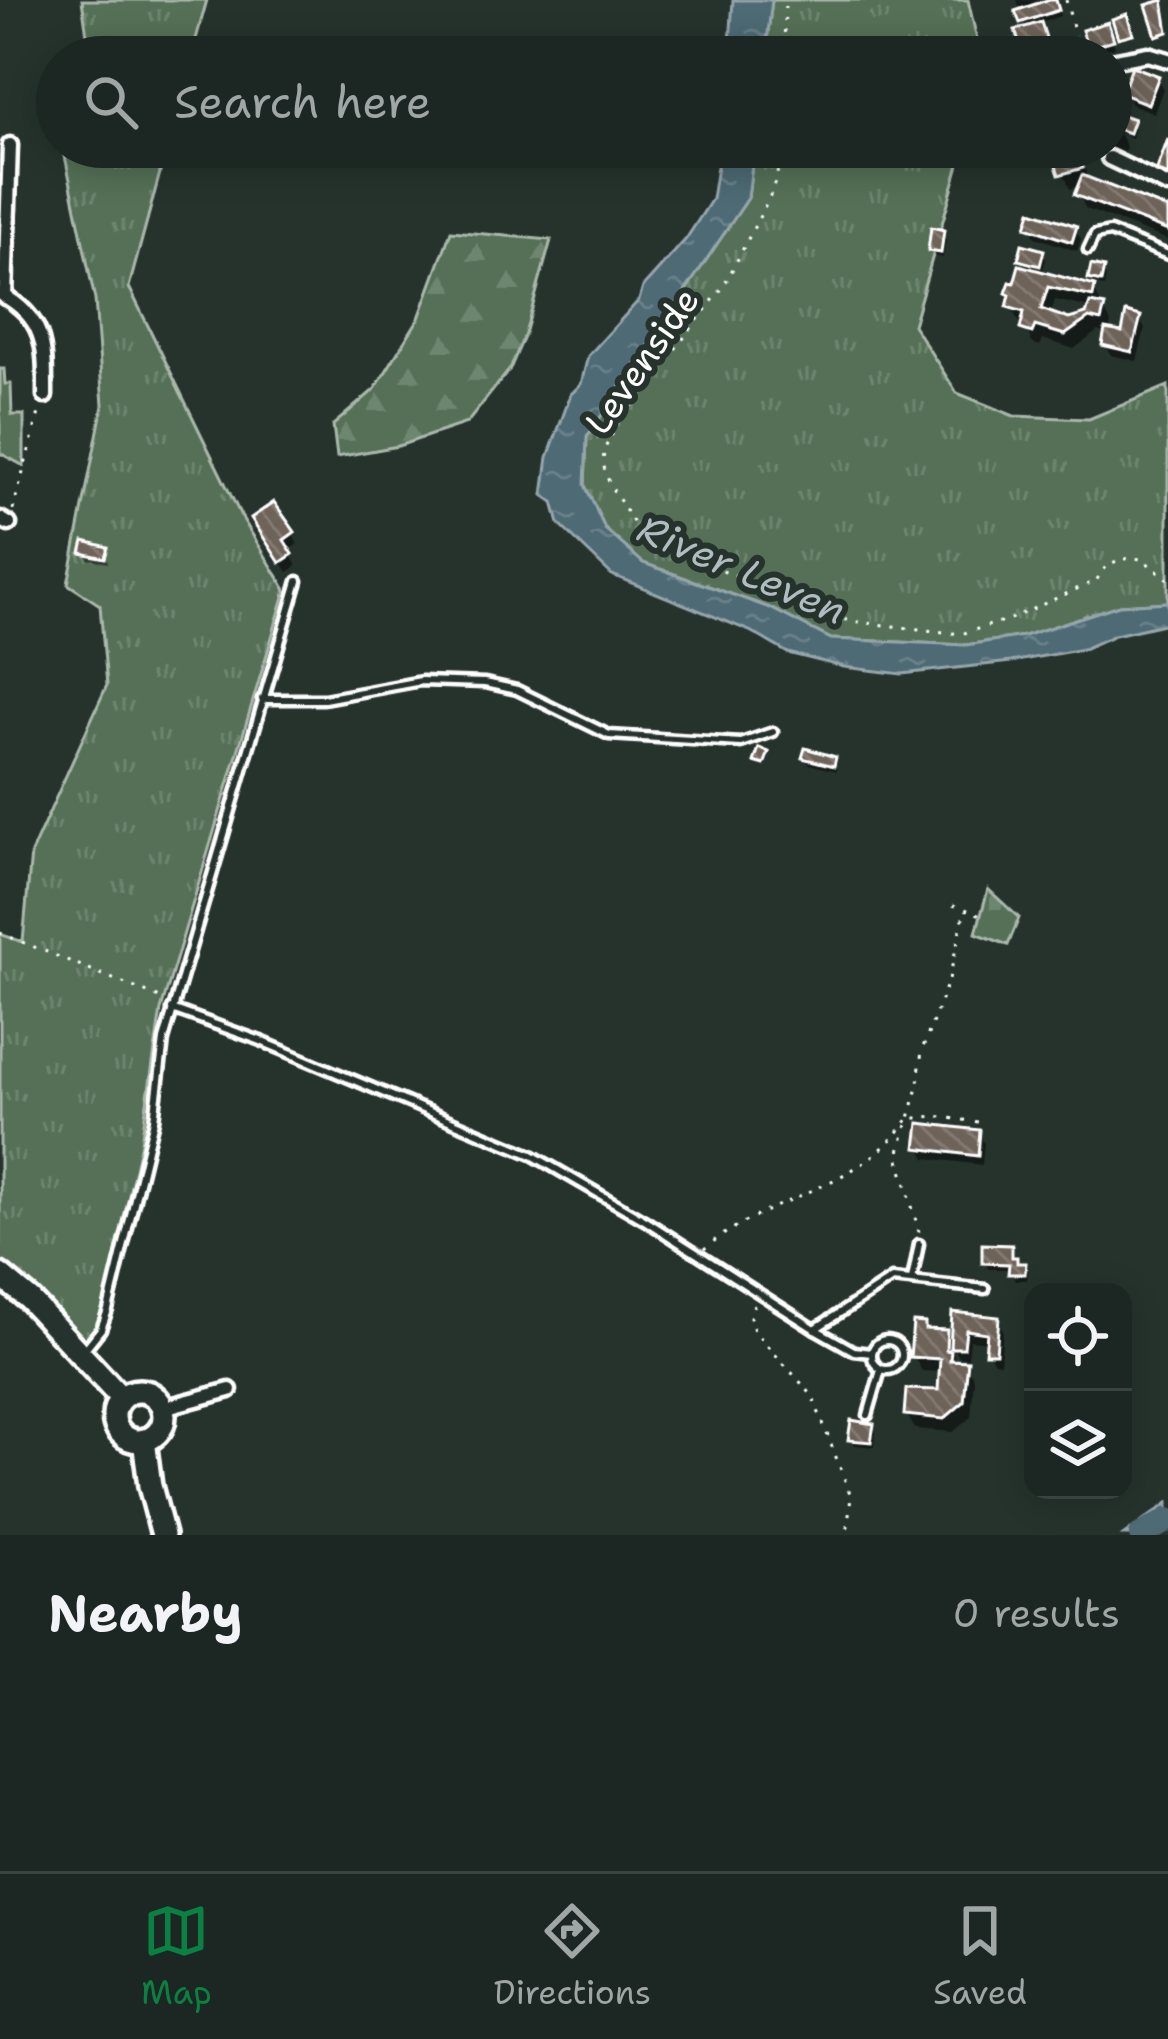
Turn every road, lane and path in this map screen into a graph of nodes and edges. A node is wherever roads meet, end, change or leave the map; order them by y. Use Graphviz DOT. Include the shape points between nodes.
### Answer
graph roads {
  1 [pos="784,0"];
  2 [pos="1066,0"];
  3 [pos="784,36"];
  4 [pos="1075,36"];
  5 [pos="1132,57"];
  6 [pos="1168,61"];
  7 [pos="6,150"];
  8 [pos="778,168"];
  9 [pos="1130,168"];
  10 [pos="1168,186"];
  11 [pos="1088,250"];
  12 [pos="1168,255"];
  13 [pos="3,295"];
  14 [pos="40,389"];
  15 [pos="5,521"];
  16 [pos="1168,579"];
  17 [pos="298,581"];
  18 [pos="262,699"];
  19 [pos="773,732"];
  20 [pos="952,905"];
  21 [pos="965,909"];
  22 [pos="981,914"];
  23 [pos="0,934"];
  24 [pos="173,1006"];
  25 [pos="908,1119"];
  26 [pos="978,1122"];
  27 [pos="919,1244"];
  28 [pos="696,1256"];
  29 [pos="0,1275"];
  30 [pos="912,1280"];
  31 [pos="985,1288"];
  32 [pos="757,1294"];
  33 [pos="815,1329"];
  34 [pos="872,1353"];
  35 [pos="78,1355"];
  36 [pos="881,1370"];
  37 [pos="230,1390"];
  38 [pos="121,1398"];
  39 [pos="163,1408"];
  40 [pos="868,1415"];
  41 [pos="144,1441"];
  42 [pos="163,1535"];
  43 [pos="847,1535"];
  1 -- 3 [label="path"];
  2 -- 4 [label="path"];
  5 -- 6 [label="street"];
  7 -- 13 [label="street"];
  8 -- 16 [label="path, Levenside" via="724,286 604,450 610,485 638,530 665,553 850,622 961,634 1097,580 1112,563 1142,559"];
  9 -- 10 [label="street"];
  11 -- 12 [label="lane" via="1095,235 1110,232"];
  13 -- 14 [label="street" via="38,325"];
  14 -- 15 [label="path"];
  17 -- 18 [label="lane"];
  18 -- 19 [label="lane" via="324,699 421,681 484,683 517,690 609,735 741,743"];
  18 -- 24 [label="lane"];
  20 -- 21 [label="path"];
  21 -- 22 [label="path"];
  21 -- 25 [label="path"];
  23 -- 24 [label="path"];
  24 -- 28 [label="lane" via="532,1155"];
  24 -- 35 [label="lane" via="108,1310"];
  25 -- 26 [label="path"];
  25 -- 27 [label="path" via="898,1155"];
  25 -- 28 [label="path" via="859,1168 757,1214"];
  27 -- 30 [label="lane"];
  28 -- 32 [label="lane"];
  29 -- 35 [label="main road"];
  30 -- 31 [label="lane"];
  30 -- 33 [label="lane" via="892,1279"];
  32 -- 33 [label="lane"];
  32 -- 43 [label="path" via="754,1331 812,1395 838,1460 851,1496"];
  33 -- 34 [label="lane"];
  34 -- 36 [label="lane"];
  34 -- 36 [label="lane" via="886,1340 902,1349 899,1366"];
  35 -- 38 [label="main road"];
  36 -- 40 [label="lane"];
  37 -- 39 [label="street"];
  38 -- 39 [label="main road" via="144,1391"];
  38 -- 41 [label="main road" via="117,1428"];
  39 -- 41 [label="main road" via="163,1424"];
  41 -- 42 [label="main road"];
}
